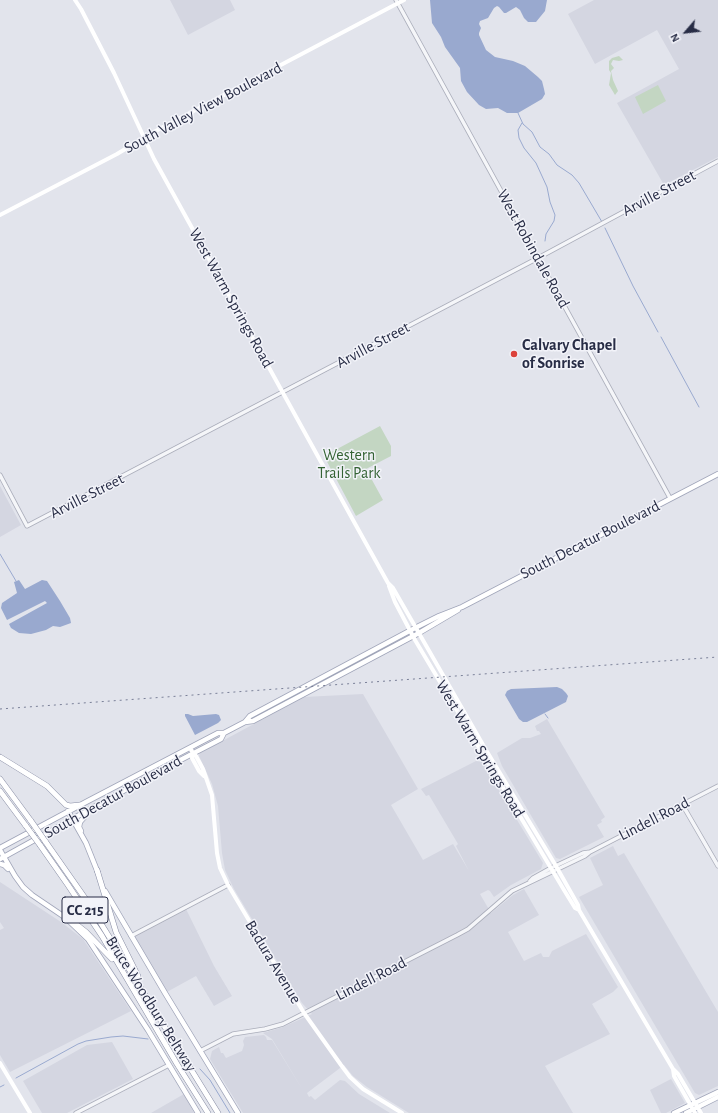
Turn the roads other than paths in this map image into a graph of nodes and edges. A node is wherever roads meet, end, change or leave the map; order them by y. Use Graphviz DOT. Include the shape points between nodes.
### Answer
graph roads {
  1 [pos="77,0"];
  2 [pos="404,0"];
  3 [pos="397,2"];
  4 [pos="144,139"];
  5 [pos="718,161"];
  6 [pos="0,215"];
  7 [pos="538,258"];
  8 [pos="283,392"];
  9 [pos="0,474"];
  10 [pos="718,474"];
  11 [pos="670,498"];
  12 [pos="388,583"];
  13 [pos="462,607"];
  14 [pos="415,628"];
  15 [pos="410,631"];
  16 [pos="419,633"];
  17 [pos="413,636"];
  18 [pos="245,722"];
  19 [pos="224,733"];
  20 [pos="190,748"];
  21 [pos="193,753"];
  22 [pos="0,757"];
  23 [pos="0,779"];
  24 [pos="718,786"];
  25 [pos="0,791"];
  26 [pos="59,798"];
  27 [pos="682,804"];
  28 [pos="80,805"];
  29 [pos="93,809"];
  30 [pos="68,811"];
  31 [pos="73,820"];
  32 [pos="86,843"];
  33 [pos="0,849"];
  34 [pos="2,858"];
  35 [pos="0,864"];
  36 [pos="718,866"];
  37 [pos="554,869"];
  38 [pos="97,870"];
  39 [pos="15,876"];
  40 [pos="228,886"];
  41 [pos="66,918"];
  42 [pos="131,936"];
  43 [pos="126,977"];
  44 [pos="154,1008"];
  45 [pos="304,1013"];
  46 [pos="200,1051"];
  47 [pos="0,1063"];
  48 [pos="169,1064"];
  49 [pos="718,1092"];
  50 [pos="718,1097"];
  51 [pos="695,1108"];
  52 [pos="30,1113"];
  53 [pos="76,1113"];
  54 [pos="198,1113"];
  55 [pos="207,1113"];
  56 [pos="218,1113"];
  57 [pos="238,1113"];
  58 [pos="402,1113"];
  59 [pos="674,1113"];
  60 [pos="686,1113"];
  61 [pos="701,1113"];
  1 -- 4 [label="main road, West Warm Springs Road"];
  2 -- 3 [label="main road, South Valley View Boulevard"];
  3 -- 4 [label="main road, South Valley View Boulevard"];
  3 -- 7 [label="street, West Robindale Road"];
  4 -- 6 [label="main road, South Valley View Boulevard"];
  4 -- 8 [label="main road, West Warm Springs Road"];
  5 -- 7 [label="street, Arville Street"];
  7 -- 8 [label="street, Arville Street"];
  7 -- 11 [label="street, West Robindale Road"];
  8 -- 9 [label="street, Arville Street" via="27,526"];
  8 -- 12 [label="main road, West Warm Springs Road"];
  10 -- 11 [label="main road, South Decatur Boulevard"];
  11 -- 13 [label="main road, South Decatur Boulevard"];
  12 -- 14 [label="main road, West Warm Springs Road"];
  12 -- 15 [label="main road, West Warm Springs Road"];
  13 -- 14 [label="main road, South Decatur Boulevard"];
  13 -- 16 [label="main road, South Decatur Boulevard"];
  14 -- 15 [label="main road, South Decatur Boulevard"];
  14 -- 16 [label="main road, West Warm Springs Road"];
  15 -- 17 [label="main road, West Warm Springs Road"];
  15 -- 18 [label="main road, South Decatur Boulevard" via="250,716"];
  16 -- 17 [label="main road, South Decatur Boulevard"];
  16 -- 37 [label="main road, West Warm Springs Road"];
  17 -- 18 [label="main road, South Decatur Boulevard" via="253,721"];
  17 -- 37 [label="main road, West Warm Springs Road"];
  18 -- 19 [label="main road, South Decatur Boulevard"];
  19 -- 20 [label="main road, South Decatur Boulevard"];
  19 -- 21 [label="main road, South Decatur Boulevard" via="221,739"];
  20 -- 21 [label="main road, Badura Avenue"];
  20 -- 28 [label="main road, South Decatur Boulevard"];
  21 -- 29 [label="main road, South Decatur Boulevard"];
  21 -- 40 [label="main road, Badura Avenue" via="203,769 212,795 217,853"];
  22 -- 26 [label="highway" via="38,780"];
  23 -- 44 [label="highway, Bruce Woodbury Beltway / CC 215, bridge" via="87,901"];
  24 -- 27 [label="street, Lindell Road"];
  25 -- 43 [label="highway, Bruce Woodbury Beltway / CC 215, bridge" via="68,885"];
  26 -- 28 [label="highway" via="68,805"];
  26 -- 30 [label="highway"];
  27 -- 36 [label="street"];
  27 -- 37 [label="street, Lindell Road" via="585,856"];
  28 -- 30 [label="main road, South Decatur Boulevard"];
  29 -- 31 [label="main road, South Decatur Boulevard"];
  29 -- 32 [label="main road" via="79,823"];
  30 -- 31 [label="main road"];
  30 -- 33 [label="main road, South Decatur Boulevard"];
  31 -- 32 [label="main road"];
  31 -- 34 [label="main road, South Decatur Boulevard"];
  32 -- 38 [label="main road"];
  33 -- 34 [label="main road"];
  34 -- 39 [label="main road"];
  35 -- 39 [label="main road" via="6,866"];
  37 -- 45 [label="street, Lindell Road" via="533,878 503,897 468,929"];
  37 -- 51 [label="main road, West Warm Springs Road" via="678,1074"];
  38 -- 42 [label="main road" via="105,892"];
  38 -- 44 [label="highway" via="116,932"];
  39 -- 41 [label="main road" via="32,895"];
  40 -- 42 [label="street"];
  40 -- 45 [label="main road, Badura Avenue"];
  41 -- 43 [label="highway" via="86,932 111,957"];
  41 -- 48 [label="main road" via="88,939"];
  42 -- 46 [label="main road"];
  43 -- 55 [label="highway, Bruce Woodbury Beltway / CC 215"];
  44 -- 56 [label="highway, Bruce Woodbury Beltway / CC 215"];
  45 -- 46 [label="street, Lindell Road" via="283,1024 233,1034"];
  45 -- 58 [label="main road, Badura Avenue" via="350,1077"];
  46 -- 57 [label="main road"];
  47 -- 52 [label="main road"];
  48 -- 53 [label="street"];
  48 -- 54 [label="main road"];
  49 -- 51 [label="main road"];
  50 -- 51 [label="main road"];
  51 -- 59 [label="main road"];
  51 -- 60 [label="main road"];
  51 -- 61 [label="main road, West Warm Springs Road"];
}
